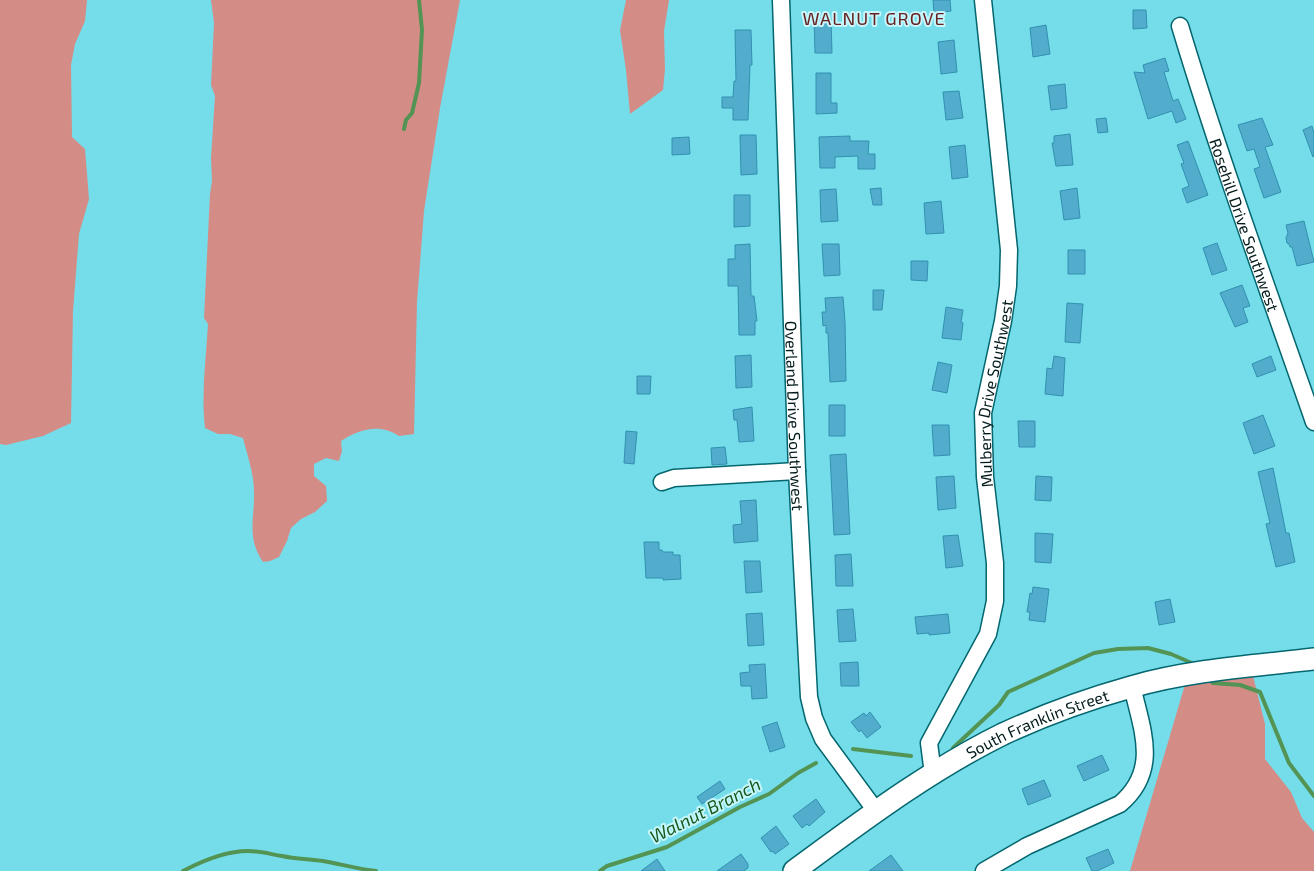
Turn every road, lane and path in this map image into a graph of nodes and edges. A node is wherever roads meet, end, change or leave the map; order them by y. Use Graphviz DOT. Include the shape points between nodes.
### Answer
graph roads {
  1 [pos="781,0"];
  2 [pos="983,0"];
  3 [pos="1180,26"];
  4 [pos="1314,422"];
  5 [pos="798,471"];
  6 [pos="662,482"];
  7 [pos="1314,659"];
  8 [pos="1132,686"];
  9 [pos="933,774"];
  10 [pos="876,811"];
  11 [pos="794,871"];
  12 [pos="984,871"];
  1 -- 5 [label="street, Overland Drive Southwest"];
  2 -- 9 [label="street, Mulberry Drive Southwest" via="1008,250 1008,286 1003,321 983,413 995,601 988,634 929,743"];
  3 -- 4 [label="street, Rosehill Drive Southwest"];
  5 -- 6 [label="street" via="674,478"];
  5 -- 10 [label="street, Overland Drive Southwest" via="809,697 823,739"];
  7 -- 8 [label="main road, South Franklin Street" via="1195,673"];
  8 -- 9 [label="main road, South Franklin Street" via="1076,704 1003,734"];
  8 -- 12 [label="street" via="1146,745 1143,771 1132,794 1120,804 1027,846"];
  9 -- 10 [label="main road, South Franklin Street"];
  10 -- 11 [label="main road, South Franklin Street"];
}
